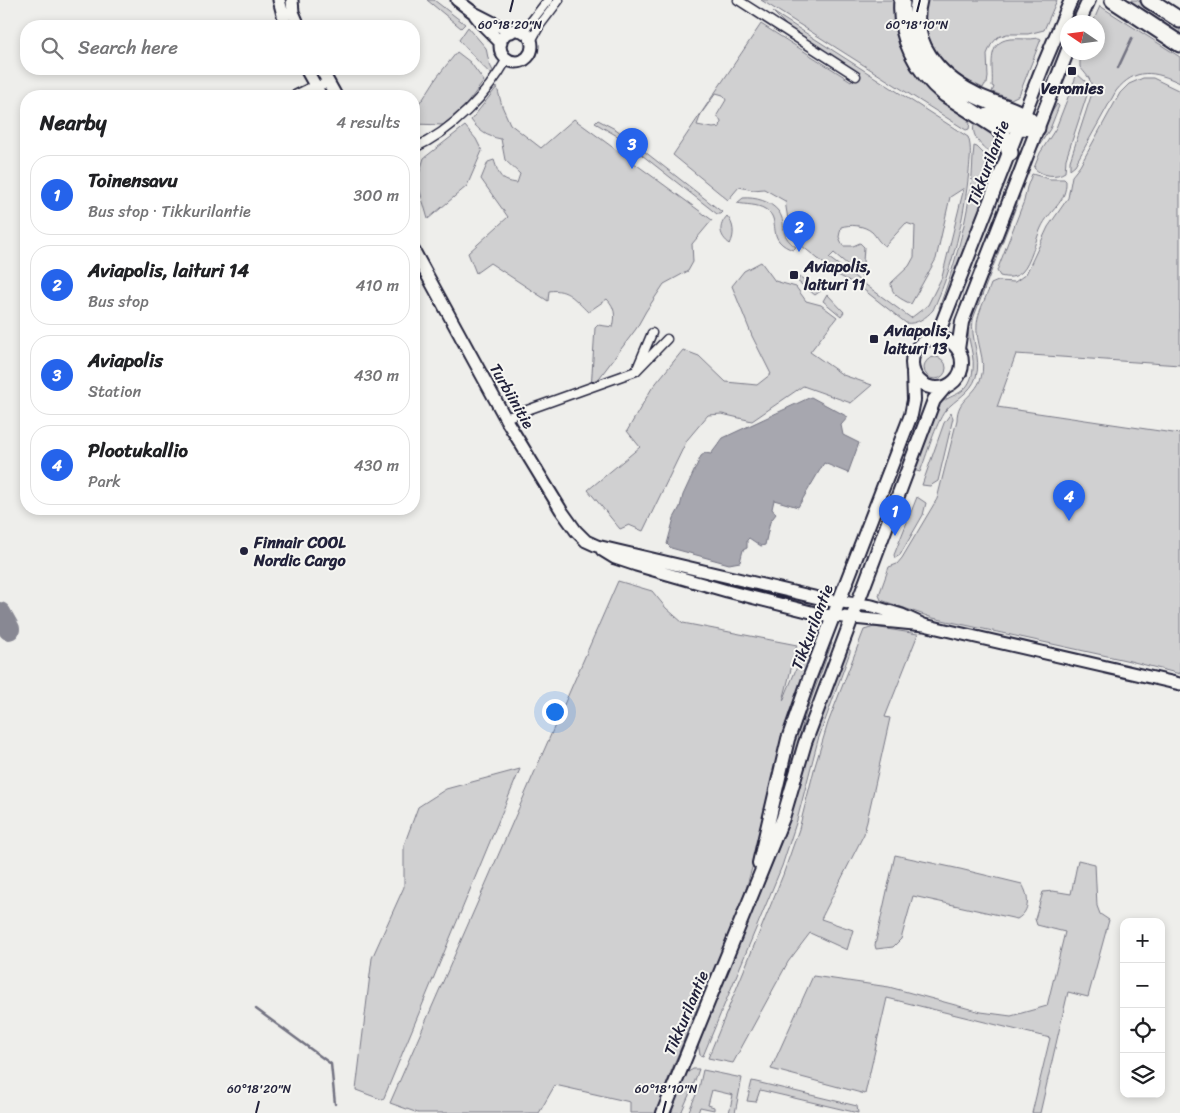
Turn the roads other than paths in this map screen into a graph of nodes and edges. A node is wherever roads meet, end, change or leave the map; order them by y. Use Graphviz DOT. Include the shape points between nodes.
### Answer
graph roads {
  1 [pos="279,0"];
  2 [pos="292,0"];
  3 [pos="457,0"];
  4 [pos="548,0"];
  5 [pos="559,0"];
  6 [pos="738,0"];
  7 [pos="902,0"];
  8 [pos="919,0"];
  9 [pos="1071,0"];
  10 [pos="1089,0"];
  11 [pos="1149,0"];
  12 [pos="1154,0"];
  13 [pos="1114,1"];
  14 [pos="1165,11"];
  15 [pos="474,13"];
  16 [pos="1082,15"];
  17 [pos="284,20"];
  18 [pos="296,20"];
  19 [pos="1180,20"];
  20 [pos="510,32"];
  21 [pos="523,32"];
  22 [pos="531,41"];
  23 [pos="501,43"];
  24 [pos="1180,44"];
  25 [pos="507,59"];
  26 [pos="1064,60"];
  27 [pos="309,75"];
  28 [pos="324,75"];
  29 [pos="856,76"];
  30 [pos="329,84"];
  31 [pos="315,85"];
  32 [pos="305,90"];
  33 [pos="318,90"];
  34 [pos="325,90"];
  35 [pos="332,90"];
  36 [pos="967,108"];
  37 [pos="1021,121"];
  38 [pos="1037,128"];
  39 [pos="420,145"];
  40 [pos="1010,153"];
  41 [pos="420,262"];
  42 [pos="652,333"];
  43 [pos="934,338"];
  44 [pos="667,339"];
  45 [pos="958,349"];
  46 [pos="636,371"];
  47 [pos="913,372"];
  48 [pos="945,387"];
  49 [pos="505,418"];
  50 [pos="597,546"];
  51 [pos="839,601"];
  52 [pos="857,603"];
  53 [pos="834,616"];
  54 [pos="852,617"];
  55 [pos="924,625"];
  56 [pos="1180,684"];
  57 [pos="751,898"];
  58 [pos="663,1113"];
  1 -- 17 [label="street"];
  2 -- 18 [label="street"];
  3 -- 15 [label="street"];
  4 -- 21 [label="street"];
  5 -- 22 [label="street"];
  6 -- 29 [label="street"];
  7 -- 36 [label="highway" via="905,37 920,66 938,88"];
  8 -- 37 [label="highway" via="916,21 919,39 941,72"];
  9 -- 37 [label="main road, Tikkurilantie"];
  10 -- 16 [label="main road"];
  11 -- 14 [label="highway"];
  12 -- 14 [label="highway"];
  13 -- 24 [label="highway"];
  14 -- 19 [label="highway"];
  15 -- 20 [label="street"];
  15 -- 23 [label="street"];
  20 -- 21 [label="street"];
  20 -- 23 [label="street"];
  21 -- 22 [label="street"];
  22 -- 25 [label="street" via="528,57 519,62"];
  23 -- 25 [label="street" via="502,53"];
  25 -- 39 [label="street" via="471,106 444,131"];
  26 -- 38 [label="main road, Tikkurilantie"];
  27 -- 31 [label="street"];
  28 -- 30 [label="street"];
  30 -- 31 [label="street"];
  30 -- 34 [label="street"];
  30 -- 35 [label="street"];
  31 -- 32 [label="street"];
  31 -- 33 [label="street"];
  36 -- 37 [label="highway"];
  36 -- 40 [label="highway" via="998,128"];
  37 -- 38 [label="highway"];
  37 -- 40 [label="main road, Tikkurilantie"];
  38 -- 45 [label="main road, Tikkurilantie" via="962,322"];
  40 -- 43 [label="main road, Tikkurilantie"];
  41 -- 49 [label="street, Turbiinitie"];
  42 -- 46 [label="street"];
  43 -- 45 [label="main road" via="949,341"];
  43 -- 47 [label="main road" via="916,349 912,360"];
  44 -- 46 [label="street"];
  45 -- 48 [label="main road" via="962,368 953,383"];
  46 -- 49 [label="street"];
  47 -- 48 [label="main road" via="925,385"];
  47 -- 51 [label="main road, Tikkurilantie" via="911,415"];
  48 -- 52 [label="main road, Tikkurilantie" via="934,400"];
  49 -- 50 [label="street, Turbiinitie" via="576,531"];
  50 -- 51 [label="street, Turbiinitie"];
  50 -- 53 [label="street, Turbiinitie" via="615,558 636,565"];
  51 -- 52 [label="street, Turbiinitie"];
  51 -- 53 [label="main road, Tikkurilantie"];
  52 -- 54 [label="main road, Tikkurilantie"];
  52 -- 55 [label="street, Turbiinitie" via="878,607"];
  53 -- 54 [label="street, Turbiinitie"];
  53 -- 57 [label="main road, Tikkurilantie" via="788,739"];
  54 -- 55 [label="street, Turbiinitie"];
  54 -- 57 [label="main road, Tikkurilantie" via="805,743 783,818"];
  55 -- 56 [label="street"];
  57 -- 58 [label="main road, Tikkurilantie"];
}
